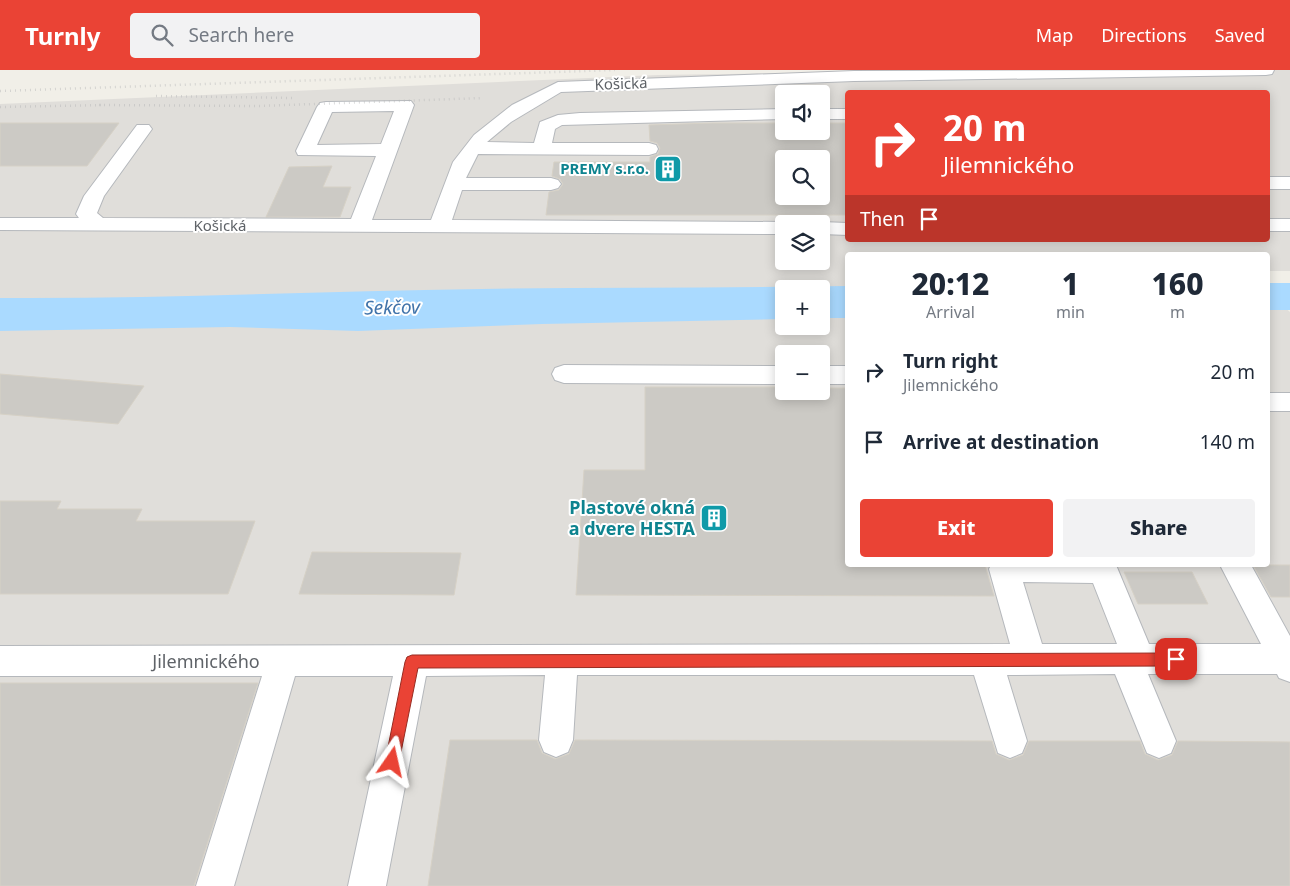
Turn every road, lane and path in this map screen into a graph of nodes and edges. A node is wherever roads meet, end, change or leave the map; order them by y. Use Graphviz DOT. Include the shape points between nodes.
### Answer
graph roads {
  1 [pos="1266,70"];
  2 [pos="775,114"];
  3 [pos="830,114"];
  4 [pos="845,114"];
  5 [pos="143,129"];
  6 [pos="472,148"];
  7 [pos="542,149"];
  8 [pos="649,149"];
  9 [pos="388,150"];
  10 [pos="1270,183"];
  11 [pos="1290,183"];
  12 [pos="455,184"];
  13 [pos="551,184"];
  14 [pos="92,201"];
  15 [pos="0,223"];
  16 [pos="98,225"];
  17 [pos="1270,225"];
  18 [pos="1290,225"];
  19 [pos="359,226"];
  20 [pos="439,227"];
  21 [pos="775,228"];
  22 [pos="830,228"];
  23 [pos="845,228"];
  24 [pos="564,374"];
  25 [pos="775,375"];
  26 [pos="830,375"];
  27 [pos="845,375"];
  28 [pos="1270,402"];
  29 [pos="1290,402"];
  30 [pos="1236,567"];
  31 [pos="1132,659"];
  32 [pos="986,660"];
  33 [pos="1031,660"];
  34 [pos="562,661"];
  35 [pos="0,662"];
  36 [pos="283,662"];
  37 [pos="412,662"];
  38 [pos="1289,662"];
  39 [pos="556,740"];
  40 [pos="1010,741"];
  41 [pos="1159,741"];
  42 [pos="215,886"];
  43 [pos="367,886"];
  1 -- 6 [label="street, Košická" via="854,76 558,87 520,108"];
  2 -- 7 [label="street, Košická" via="558,120 546,126"];
  3 -- 4 [label="street"];
  5 -- 14 [label="street"];
  6 -- 7 [label="street"];
  6 -- 12 [label="street, Košická" via="463,160"];
  7 -- 8 [label="street"];
  9 -- 9 [label="street" via="405,105 326,107 305,151"];
  9 -- 19 [label="street"];
  10 -- 11 [label="street"];
  12 -- 13 [label="street"];
  12 -- 20 [label="street, Košická"];
  14 -- 15 [label="street" via="59,213"];
  14 -- 16 [label="street" via="86,214"];
  15 -- 16 [label="street, Košická"];
  16 -- 19 [label="street, Košická"];
  17 -- 18 [label="street"];
  19 -- 20 [label="street, Košická"];
  20 -- 21 [label="street, Košická"];
  22 -- 23 [label="street"];
  24 -- 25 [label="street"];
  26 -- 27 [label="street"];
  28 -- 29 [label="street"];
  30 -- 38 [label="street"];
  31 -- 33 [label="street, Jilemnického"];
  31 -- 33 [label="street" via="1103,570 1004,569"];
  31 -- 38 [label="street, Jilemnického"];
  31 -- 41 [label="street"];
  32 -- 33 [label="street, Jilemnického"];
  32 -- 34 [label="street, Jilemnického"];
  32 -- 40 [label="street"];
  34 -- 37 [label="street, Jilemnického"];
  34 -- 39 [label="street"];
  35 -- 36 [label="street, Jilemnického"];
  36 -- 37 [label="street, Jilemnického"];
  36 -- 42 [label="street"];
  37 -- 43 [label="street"];
}
